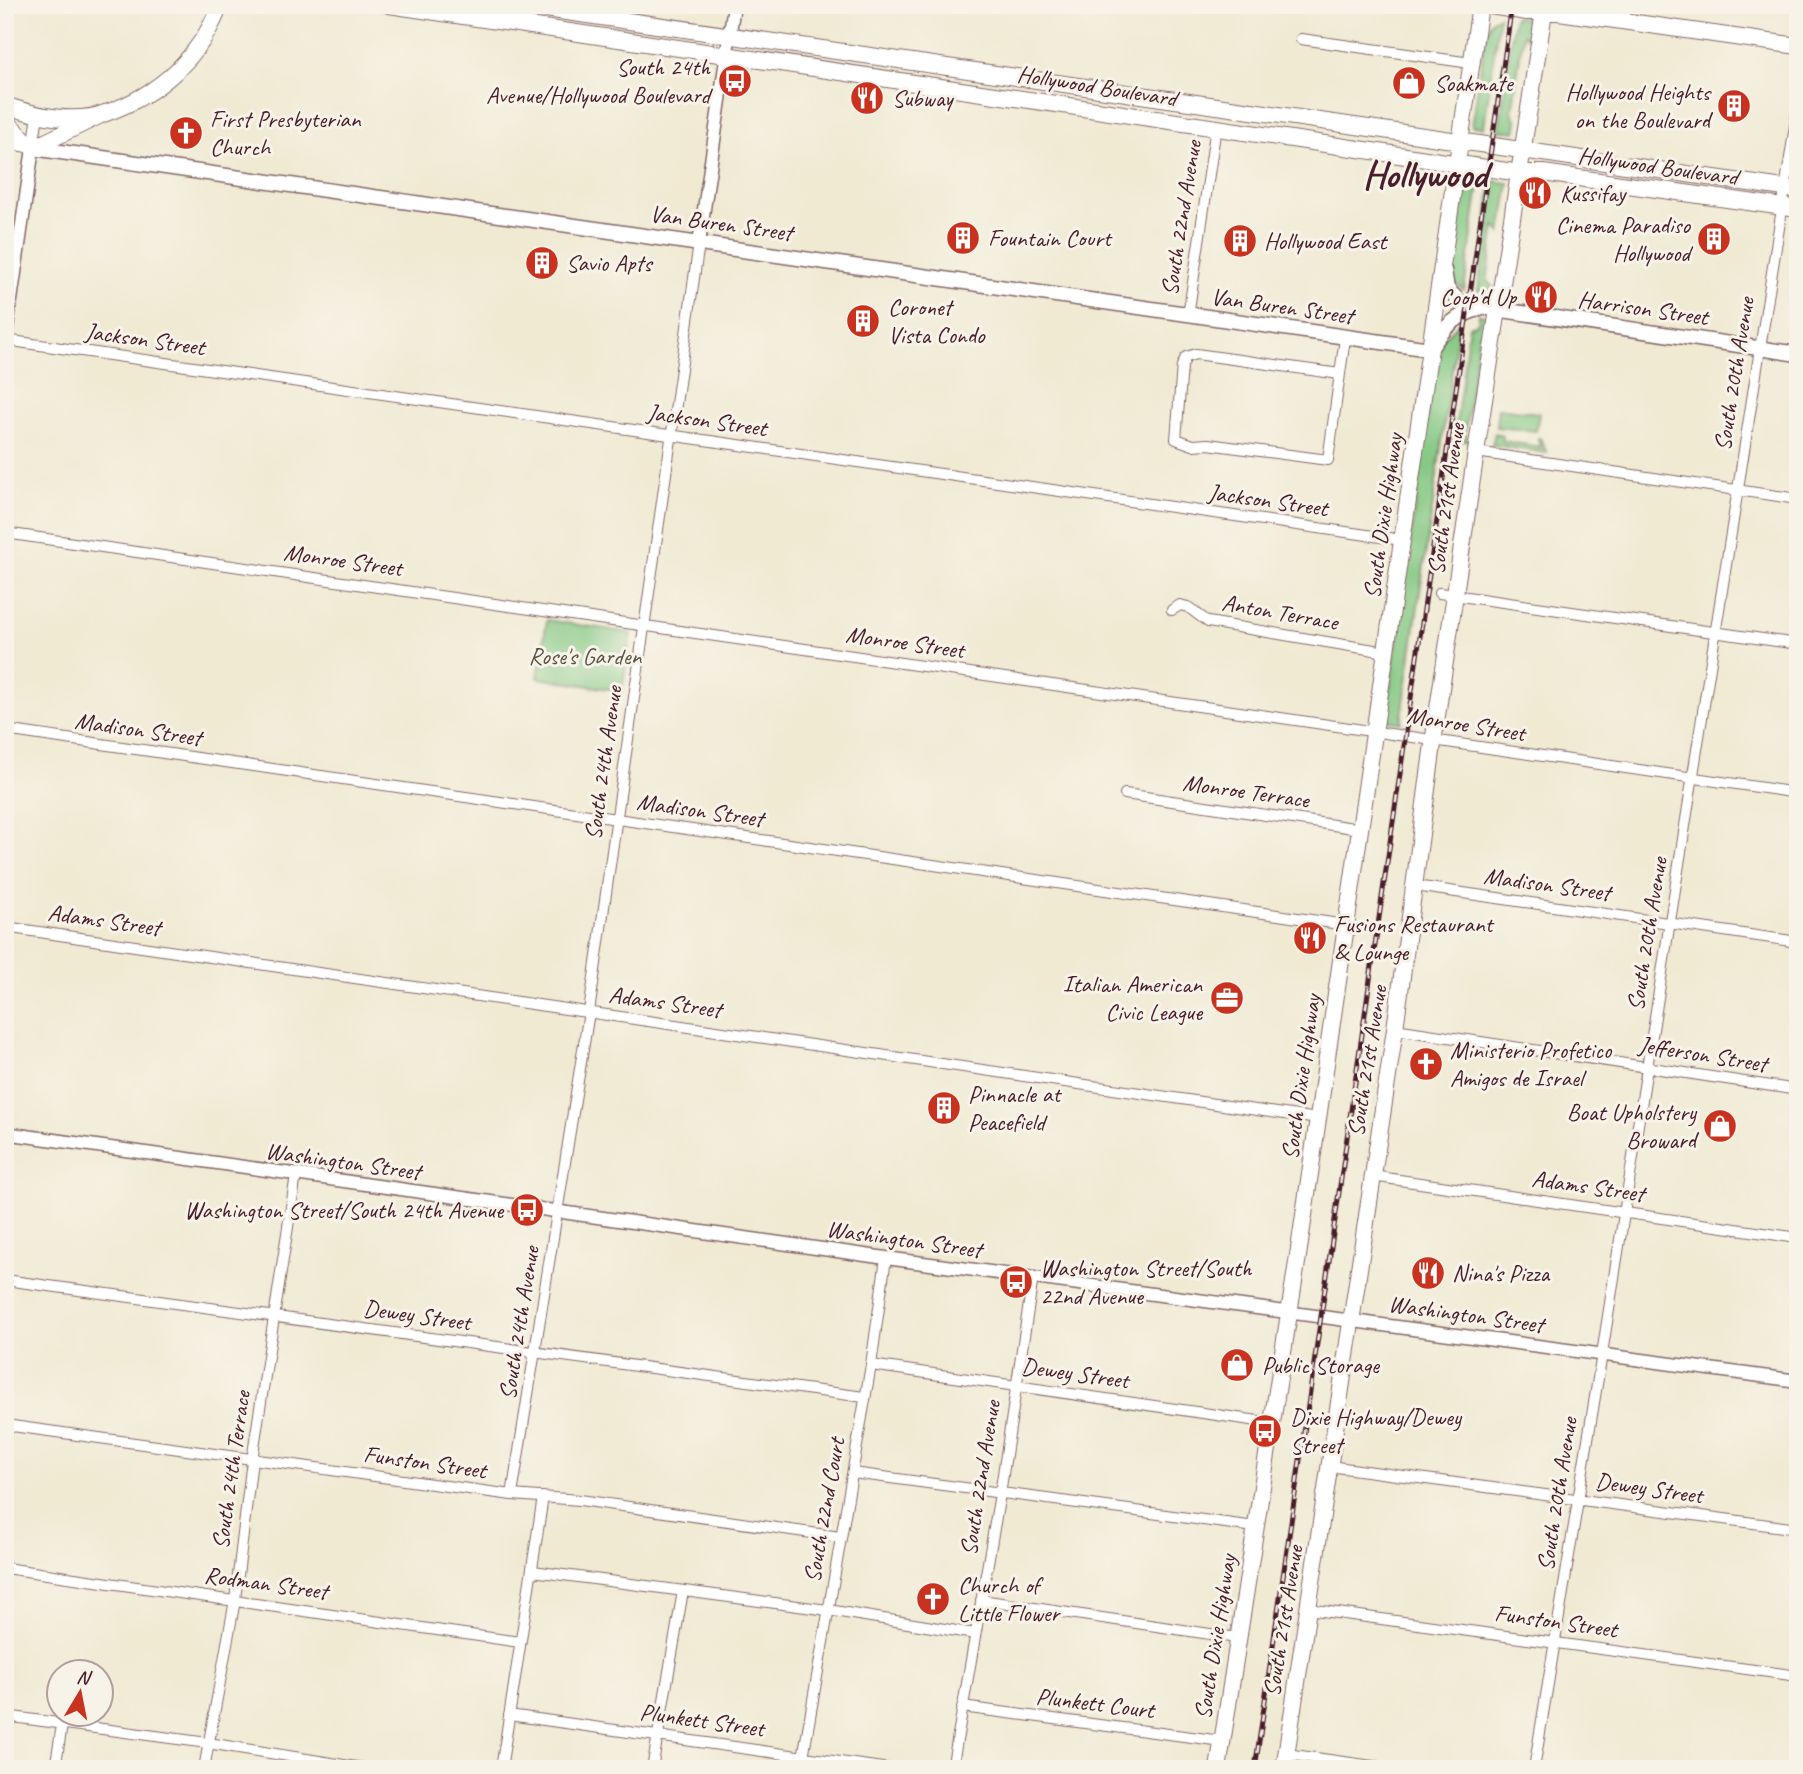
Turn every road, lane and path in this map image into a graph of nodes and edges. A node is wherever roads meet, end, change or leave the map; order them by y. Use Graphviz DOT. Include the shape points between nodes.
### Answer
graph roads {
  1 [pos="220,5"];
  2 [pos="389,5"];
  3 [pos="518,5"];
  4 [pos="734,5"];
  5 [pos="1483,5"];
  6 [pos="1544,9"];
  7 [pos="730,36"];
  8 [pos="1301,39"];
  9 [pos="1798,46"];
  10 [pos="727,55"];
  11 [pos="897,60"];
  12 [pos="1471,63"];
  13 [pos="850,72"];
  14 [pos="5,105"];
  15 [pos="1798,107"];
  16 [pos="105,113"];
  17 [pos="38,115"];
  18 [pos="5,120"];
  19 [pos="1216,127"];
  20 [pos="1355,128"];
  21 [pos="5,144"];
  22 [pos="1357,147"];
  23 [pos="33,148"];
  24 [pos="1524,151"];
  25 [pos="1458,153"];
  26 [pos="1520,173"];
  27 [pos="1792,190"];
  28 [pos="1790,208"];
  29 [pos="699,243"];
  30 [pos="1442,262"];
  31 [pos="1490,309"];
  32 [pos="1188,316"];
  33 [pos="1345,338"];
  34 [pos="5,340"];
  35 [pos="1760,348"];
  36 [pos="1430,349"];
  37 [pos="1798,354"];
  38 [pos="1340,374"];
  39 [pos="671,436"];
  40 [pos="1476,452"];
  41 [pos="1737,490"];
  42 [pos="1798,499"];
  43 [pos="5,533"];
  44 [pos="1402,540"];
  45 [pos="1447,594"];
  46 [pos="1172,610"];
  47 [pos="644,625"];
  48 [pos="1714,633"];
  49 [pos="1798,645"];
  50 [pos="1386,652"];
  51 [pos="5,730"];
  52 [pos="1374,731"];
  53 [pos="1433,740"];
  54 [pos="1692,778"];
  55 [pos="1798,793"];
  56 [pos="1125,794"];
  57 [pos="617,820"];
  58 [pos="1360,829"];
  59 [pos="1415,886"];
  60 [pos="1669,924"];
  61 [pos="1346,925"];
  62 [pos="5,927"];
  63 [pos="1798,942"];
  64 [pos="589,1012"];
  65 [pos="1395,1029"];
  66 [pos="1647,1067"];
  67 [pos="1798,1090"];
  68 [pos="1318,1119"];
  69 [pos="5,1133"];
  70 [pos="296,1175"];
  71 [pos="1373,1176"];
  72 [pos="559,1212"];
  73 [pos="1624,1213"];
  74 [pos="1798,1238"];
  75 [pos="886,1258"];
  76 [pos="1033,1277"];
  77 [pos="5,1280"];
  78 [pos="1290,1312"];
  79 [pos="275,1315"];
  80 [pos="1350,1319"];
  81 [pos="536,1353"];
  82 [pos="1602,1354"];
  83 [pos="871,1365"];
  84 [pos="1798,1381"];
  85 [pos="1016,1386"];
  86 [pos="864,1398"];
  87 [pos="1272,1423"];
  88 [pos="5,1425"];
  89 [pos="252,1460"];
  90 [pos="1329,1466"];
  91 [pos="853,1473"];
  92 [pos="1000,1494"];
  93 [pos="512,1495"];
  94 [pos="543,1497"];
  95 [pos="1578,1499"];
  96 [pos="1255,1527"];
  97 [pos="1798,1529"];
  98 [pos="840,1537"];
  99 [pos="5,1568"];
  100 [pos="533,1571"];
  101 [pos="683,1591"];
  102 [pos="235,1600"];
  103 [pos="981,1600"];
  104 [pos="1308,1609"];
  105 [pos="828,1610"];
  106 [pos="975,1634"];
  107 [pos="1237,1638"];
  108 [pos="520,1642"];
  109 [pos="1555,1642"];
  110 [pos="1798,1676"];
  111 [pos="962,1707"];
  112 [pos="509,1715"];
  113 [pos="5,1716"];
  114 [pos="46,1722"];
  115 [pos="62,1728"];
  116 [pos="85,1728"];
  117 [pos="658,1735"];
  118 [pos="1223,1741"];
  119 [pos="208,1744"];
  120 [pos="804,1756"];
  121 [pos="1285,1762"];
  122 [pos="354,1768"];
  123 [pos="55,1769"];
  124 [pos="204,1769"];
  125 [pos="368,1769"];
  126 [pos="501,1769"];
  127 [pos="652,1769"];
  128 [pos="802,1769"];
  129 [pos="889,1769"];
  130 [pos="952,1769"];
  131 [pos="1218,1769"];
  132 [pos="1394,1769"];
  133 [pos="1534,1769"];
  1 -- 16 [label="main road" via="193,56 153,89"];
  2 -- 10 [label="main road, Hollywood Boulevard"];
  3 -- 7 [label="main road, Hollywood Boulevard"];
  4 -- 7 [label="street, South 24th Avenue"];
  5 -- 6 [label="main road"];
  5 -- 12 [label="main road, South Dixie Highway"];
  6 -- 9 [label="main road"];
  6 -- 24 [label="main road, South 21st Avenue"];
  7 -- 10 [label="street, South 24th Avenue"];
  7 -- 11 [label="main road, Hollywood Boulevard"];
  8 -- 12 [label="street"];
  10 -- 13 [label="main road, Hollywood Boulevard"];
  10 -- 29 [label="street, South 24th Avenue"];
  11 -- 13 [label="main road" via="889,70 860,67"];
  11 -- 20 [label="main road, Hollywood Boulevard"];
  12 -- 25 [label="main road, South Dixie Highway"];
  13 -- 19 [label="main road, Hollywood Boulevard"];
  14 -- 17 [label="main road"];
  15 -- 27 [label="street, South 20th Avenue"];
  16 -- 17 [label="main road"];
  16 -- 23 [label="main road"];
  17 -- 23 [label="street"];
  18 -- 23 [label="main road"];
  19 -- 22 [label="main road, Hollywood Boulevard"];
  19 -- 32 [label="street, South 22nd Avenue"];
  20 -- 22 [label="main road"];
  20 -- 25 [label="main road, Hollywood Boulevard"];
  21 -- 23 [label="street, Van Buren Street"];
  22 -- 25 [label="main road, Hollywood Boulevard"];
  23 -- 29 [label="main road, Van Buren Street"];
  23 -- 34 [label="street"];
  24 -- 25 [label="main road, Hollywood Boulevard"];
  24 -- 26 [label="main road, South 21st Avenue"];
  24 -- 27 [label="main road, Hollywood Boulevard"];
  25 -- 26 [label="main road, Hollywood Boulevard"];
  25 -- 30 [label="main road, South Dixie Highway"];
  26 -- 28 [label="main road, Hollywood Boulevard"];
  26 -- 31 [label="main road, South 21st Avenue"];
  27 -- 28 [label="street, South 20th Avenue"];
  28 -- 35 [label="street, South 20th Avenue"];
  29 -- 32 [label="main road, Van Buren Street"];
  29 -- 39 [label="street, South 24th Avenue"];
  30 -- 31 [label="main road, Harrison Street" via="1447,289 1454,298"];
  30 -- 36 [label="main road, South Dixie Highway"];
  31 -- 35 [label="main road, Harrison Street"];
  31 -- 36 [label="main road" via="1467,312 1440,333"];
  31 -- 40 [label="main road, South 21st Avenue"];
  32 -- 33 [label="main road, Van Buren Street"];
  33 -- 36 [label="main road, Van Buren Street"];
  33 -- 38 [label="street"];
  34 -- 39 [label="street, Jackson Street"];
  35 -- 37 [label="main road, Harrison Street"];
  35 -- 41 [label="street, South 20th Avenue"];
  36 -- 44 [label="main road, South Dixie Highway"];
  38 -- 38 [label="street" via="1196,354 1186,357 1176,439 1193,445 1328,460"];
  39 -- 44 [label="street, Jackson Street"];
  39 -- 47 [label="street, South 24th Avenue"];
  40 -- 41 [label="street"];
  40 -- 45 [label="main road, South 21st Avenue"];
  41 -- 42 [label="street"];
  41 -- 48 [label="street, South 20th Avenue"];
  43 -- 47 [label="street, Monroe Street"];
  44 -- 50 [label="main road, South Dixie Highway"];
  45 -- 48 [label="street"];
  45 -- 53 [label="main road, South 21st Avenue"];
  46 -- 50 [label="street, Anton Terrace" via="1180,605 1208,622"];
  47 -- 52 [label="street, Monroe Street"];
  47 -- 57 [label="street, South 24th Avenue"];
  48 -- 49 [label="street"];
  48 -- 54 [label="street, South 20th Avenue"];
  50 -- 52 [label="main road, South Dixie Highway"];
  51 -- 57 [label="street, Madison Street"];
  52 -- 53 [label="street, Monroe Street"];
  52 -- 58 [label="main road, South Dixie Highway"];
  53 -- 54 [label="street, Monroe Street"];
  53 -- 59 [label="main road, South 21st Avenue"];
  54 -- 55 [label="street, Monroe Street"];
  54 -- 60 [label="street, South 20th Avenue"];
  56 -- 58 [label="street, Monroe Terrace"];
  57 -- 61 [label="street, Madison Street"];
  57 -- 64 [label="street, South 24th Avenue"];
  58 -- 61 [label="main road, South Dixie Highway"];
  59 -- 60 [label="street, Madison Street"];
  59 -- 65 [label="main road, South 21st Avenue"];
  60 -- 63 [label="street, Madison Street"];
  60 -- 66 [label="street, South 20th Avenue"];
  61 -- 68 [label="main road, South Dixie Highway"];
  62 -- 64 [label="street, Adams Street"];
  64 -- 68 [label="street, Adams Street"];
  64 -- 72 [label="street, South 24th Avenue"];
  65 -- 66 [label="street, Jefferson Street"];
  65 -- 71 [label="main road, South 21st Avenue"];
  66 -- 67 [label="street, Jefferson Street"];
  66 -- 73 [label="street, South 20th Avenue"];
  68 -- 78 [label="main road, South Dixie Highway"];
  69 -- 70 [label="street, Washington Street"];
  70 -- 72 [label="street, Washington Street"];
  70 -- 79 [label="street, South 24th Terrace"];
  71 -- 73 [label="street, Adams Street"];
  71 -- 80 [label="main road, South 21st Avenue"];
  72 -- 75 [label="street, Washington Street"];
  72 -- 81 [label="street, South 24th Avenue"];
  73 -- 74 [label="street, Adams Street"];
  73 -- 82 [label="street, South 20th Avenue"];
  75 -- 76 [label="street, Washington Street"];
  75 -- 83 [label="street, South 22nd Court"];
  76 -- 78 [label="street, Washington Street"];
  76 -- 85 [label="street, South 22nd Avenue"];
  77 -- 79 [label="street, Dewey Street"];
  78 -- 80 [label="street, Washington Street"];
  78 -- 87 [label="main road, South Dixie Highway"];
  79 -- 81 [label="street, Dewey Street"];
  79 -- 89 [label="street, South 24th Terrace"];
  80 -- 82 [label="street, Washington Street"];
  80 -- 90 [label="main road, South 21st Avenue"];
  81 -- 86 [label="street, Dewey Street"];
  81 -- 93 [label="street, South 24th Avenue"];
  82 -- 84 [label="street, Washington Street"];
  82 -- 95 [label="street, South 20th Avenue"];
  83 -- 85 [label="street, Dewey Street"];
  83 -- 86 [label="street, South 22nd Court"];
  85 -- 87 [label="street, Dewey Street"];
  85 -- 92 [label="street, South 22nd Avenue"];
  86 -- 91 [label="street, South 22nd Court"];
  87 -- 96 [label="main road, South Dixie Highway"];
  88 -- 89 [label="street, Funston Street"];
  89 -- 93 [label="street, Funston Street"];
  89 -- 102 [label="street, South 24th Terrace"];
  90 -- 95 [label="street, Dewey Street"];
  90 -- 104 [label="main road, South 21st Avenue"];
  91 -- 92 [label="street"];
  91 -- 98 [label="street, South 22nd Court"];
  92 -- 96 [label="street"];
  92 -- 103 [label="street, South 22nd Avenue"];
  93 -- 94 [label="street, Funston Street"];
  94 -- 98 [label="street, Funston Street"];
  94 -- 100 [label="street"];
  95 -- 97 [label="street, Dewey Street"];
  95 -- 109 [label="street, South 20th Avenue"];
  96 -- 107 [label="main road, South Dixie Highway"];
  98 -- 105 [label="street, South 22nd Court"];
  99 -- 102 [label="street, Rodman Street"];
  100 -- 101 [label="street"];
  100 -- 108 [label="street"];
  101 -- 105 [label="street"];
  101 -- 117 [label="street"];
  102 -- 108 [label="street, Rodman Street"];
  102 -- 119 [label="street, South 24th Terrace"];
  103 -- 106 [label="street, South 22nd Avenue"];
  103 -- 107 [label="street"];
  104 -- 109 [label="street, Funston Street"];
  104 -- 121 [label="main road, South 21st Avenue"];
  105 -- 106 [label="street"];
  105 -- 120 [label="street, South 22nd Court"];
  106 -- 111 [label="street, South 22nd Avenue"];
  107 -- 118 [label="main road, South Dixie Highway"];
  108 -- 112 [label="street"];
  109 -- 110 [label="street, Funston Street"];
  109 -- 133 [label="street, South 20th Avenue"];
  111 -- 118 [label="street, Plunkett Court"];
  111 -- 130 [label="street, South 22nd Avenue"];
  112 -- 117 [label="street, Plunkett Street"];
  112 -- 126 [label="street"];
  113 -- 114 [label="street"];
  115 -- 123 [label="street"];
  116 -- 119 [label="street"];
  117 -- 120 [label="street, Plunkett Street"];
  117 -- 127 [label="street"];
  118 -- 131 [label="main road, South Dixie Highway"];
  119 -- 122 [label="street"];
  119 -- 124 [label="street, South 24th Terrace"];
  120 -- 128 [label="street, South 22nd Court"];
  120 -- 129 [label="street, Plunkett Street"];
  121 -- 132 [label="street"];
  122 -- 125 [label="street"];
}
